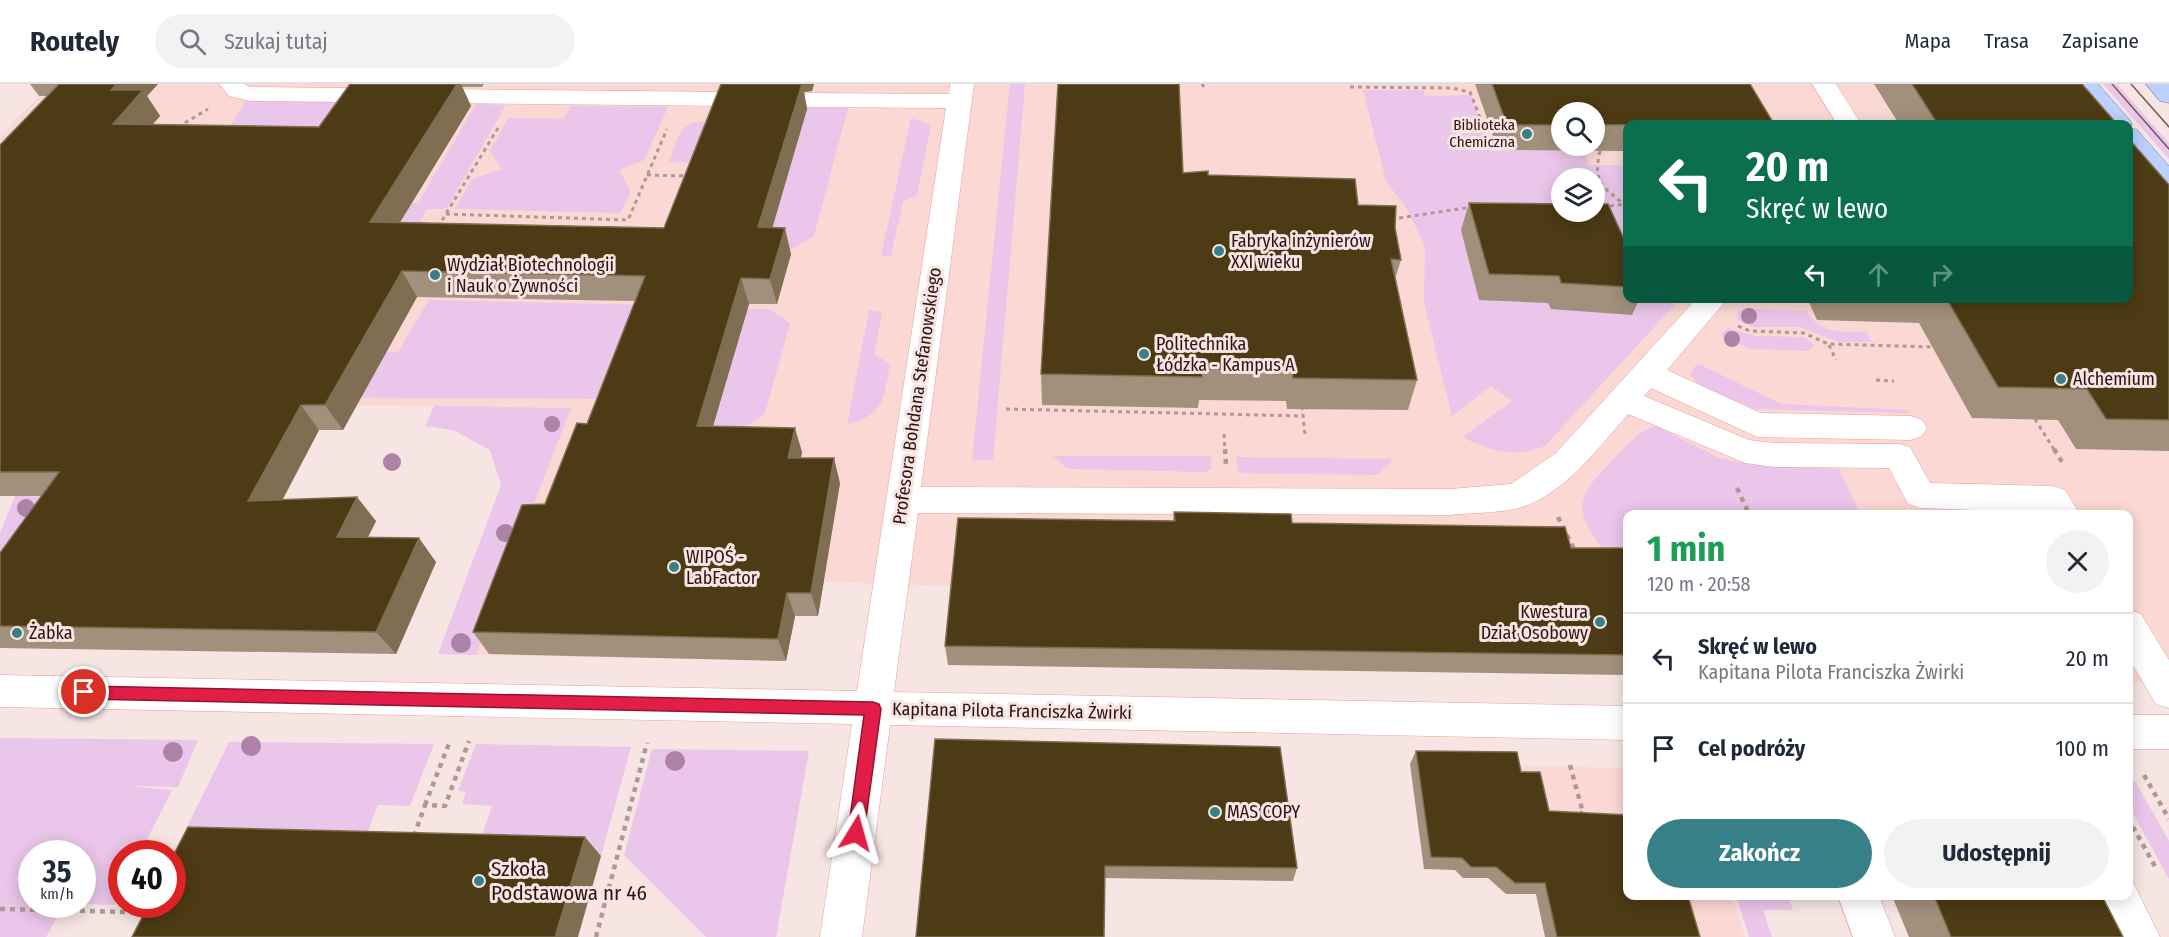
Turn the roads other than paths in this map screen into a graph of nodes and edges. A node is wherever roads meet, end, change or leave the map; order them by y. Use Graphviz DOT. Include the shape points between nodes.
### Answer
graph roads {
  1 [pos="231,84"];
  2 [pos="1824,84"];
  3 [pos="2085,84"];
  4 [pos="2158,84"];
  5 [pos="961,93"];
  6 [pos="2169,96"];
  7 [pos="731,99"];
  8 [pos="809,100"];
  9 [pos="1846,120"];
  10 [pos="2116,120"];
  11 [pos="2133,141"];
  12 [pos="2169,182"];
  13 [pos="1709,304"];
  14 [pos="1647,373"];
  15 [pos="1623,399"];
  16 [pos="1911,428"];
  17 [pos="902,500"];
  18 [pos="2060,510"];
  19 [pos="2133,633"];
  20 [pos="0,691"];
  21 [pos="2169,692"];
  22 [pos="873,709"];
  23 [pos="1623,723"];
  24 [pos="2133,732"];
  25 [pos="2169,732"];
  26 [pos="1860,900"];
  27 [pos="2120,900"];
  28 [pos="841,937"];
  29 [pos="1874,937"];
  30 [pos="2139,937"];
  1 -- 7 [label="street" via="237,91 250,94"];
  2 -- 9 [label="street"];
  3 -- 10 [label="main road"];
  4 -- 6 [label="main road"];
  5 -- 8 [label="street"];
  5 -- 17 [label="street, Profesora Bohdana Stefanowskiego"];
  11 -- 12 [label="main road"];
  13 -- 14 [label="street"];
  14 -- 15 [label="street"];
  14 -- 16 [label="street" via="1757,425"];
  15 -- 17 [label="street" via="1567,462 1530,489 1491,500"];
  15 -- 18 [label="street" via="1745,452 1899,456 1920,495 2053,498"];
  17 -- 22 [label="street, Profesora Bohdana Stefanowskiego"];
  19 -- 21 [label="street"];
  20 -- 22 [label="street, Kapitana Pilota Franciszka Żwirki"];
  22 -- 23 [label="street, Kapitana Pilota Franciszka Żwirki"];
  22 -- 28 [label="street, Profesora Bohdana Stefanowskiego"];
  24 -- 25 [label="street"];
  26 -- 29 [label="street"];
  27 -- 30 [label="street"];
}
